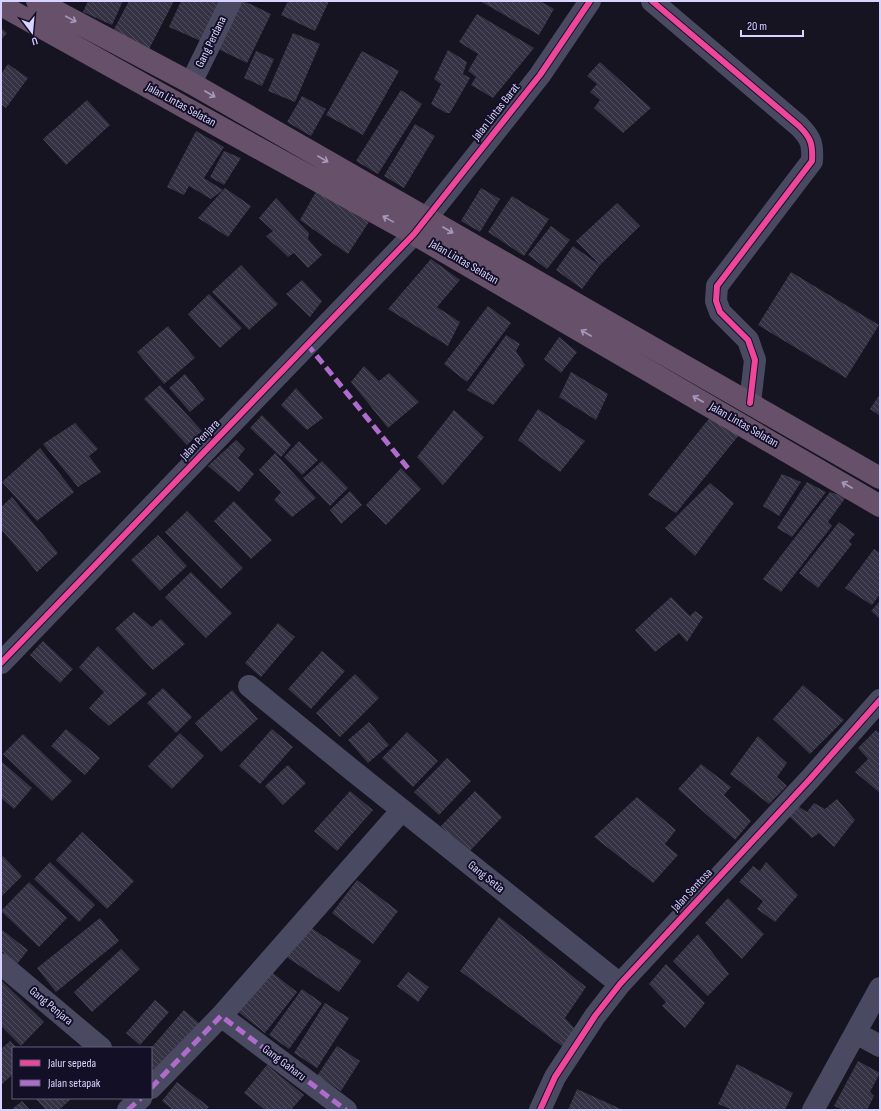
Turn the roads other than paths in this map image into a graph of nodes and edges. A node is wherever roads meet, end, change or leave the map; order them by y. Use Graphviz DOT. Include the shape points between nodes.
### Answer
graph roads {
  1 [pos="37,1"];
  2 [pos="231,1"];
  3 [pos="590,1"];
  4 [pos="652,1"];
  5 [pos="1,4"];
  6 [pos="191,83"];
  7 [pos="421,226"];
  8 [pos="750,403"];
  9 [pos="790,426"];
  10 [pos="778,445"];
  11 [pos="880,478"];
  12 [pos="880,506"];
  13 [pos="1,663"];
  14 [pos="249,686"];
  15 [pos="880,700"];
  16 [pos="402,810"];
  17 [pos="1,964"];
  18 [pos="620,984"];
  19 [pos="880,988"];
  20 [pos="221,1016"];
  21 [pos="856,1033"];
  22 [pos="880,1046"];
  23 [pos="100,1047"];
  24 [pos="152,1087"];
  25 [pos="139,1099"];
  26 [pos="128,1110"];
  27 [pos="346,1110"];
  28 [pos="540,1110"];
  29 [pos="813,1110"];
  1 -- 6 [label="highway, Jalan Lintas Selatan, one-way"];
  2 -- 6 [label="street, Gang Perdana"];
  3 -- 7 [label="street, Jalan Lintas Barat" via="540,75"];
  4 -- 8 [label="street" via="799,126 808,136 813,148 812,161 717,286 716,301 720,312 748,340 755,360"];
  7 -- 5 [label="highway, Jalan Lintas Selatan, one-way" via="189,110"];
  6 -- 7 [label="highway, Jalan Lintas Selatan, one-way"];
  7 -- 8 [label="highway, Jalan Lintas Selatan, one-way"];
  10 -- 7 [label="highway, Jalan Lintas Selatan, one-way"];
  7 -- 13 [label="street, Jalan Penjara"];
  8 -- 9 [label="highway, Jalan Lintas Selatan"];
  9 -- 10 [label="highway"];
  9 -- 11 [label="highway, Jalan Lintas Selatan"];
  12 -- 10 [label="highway, Jalan Lintas Selatan, one-way"];
  14 -- 16 [label="street, Gang Setia"];
  15 -- 18 [label="street, Jalan Sentosa"];
  16 -- 18 [label="street, Gang Setia"];
  16 -- 20 [label="street"];
  17 -- 23 [label="street, Gang Penjara"];
  18 -- 28 [label="street, Jalan Sentosa" via="595,1016 555,1077"];
  19 -- 21 [label="street"];
  20 -- 24 [label="street"];
  20 -- 27 [label="street, Gang Gaharu"];
  21 -- 22 [label="street"];
  21 -- 29 [label="street"];
  25 -- 26 [label="street"];
}
